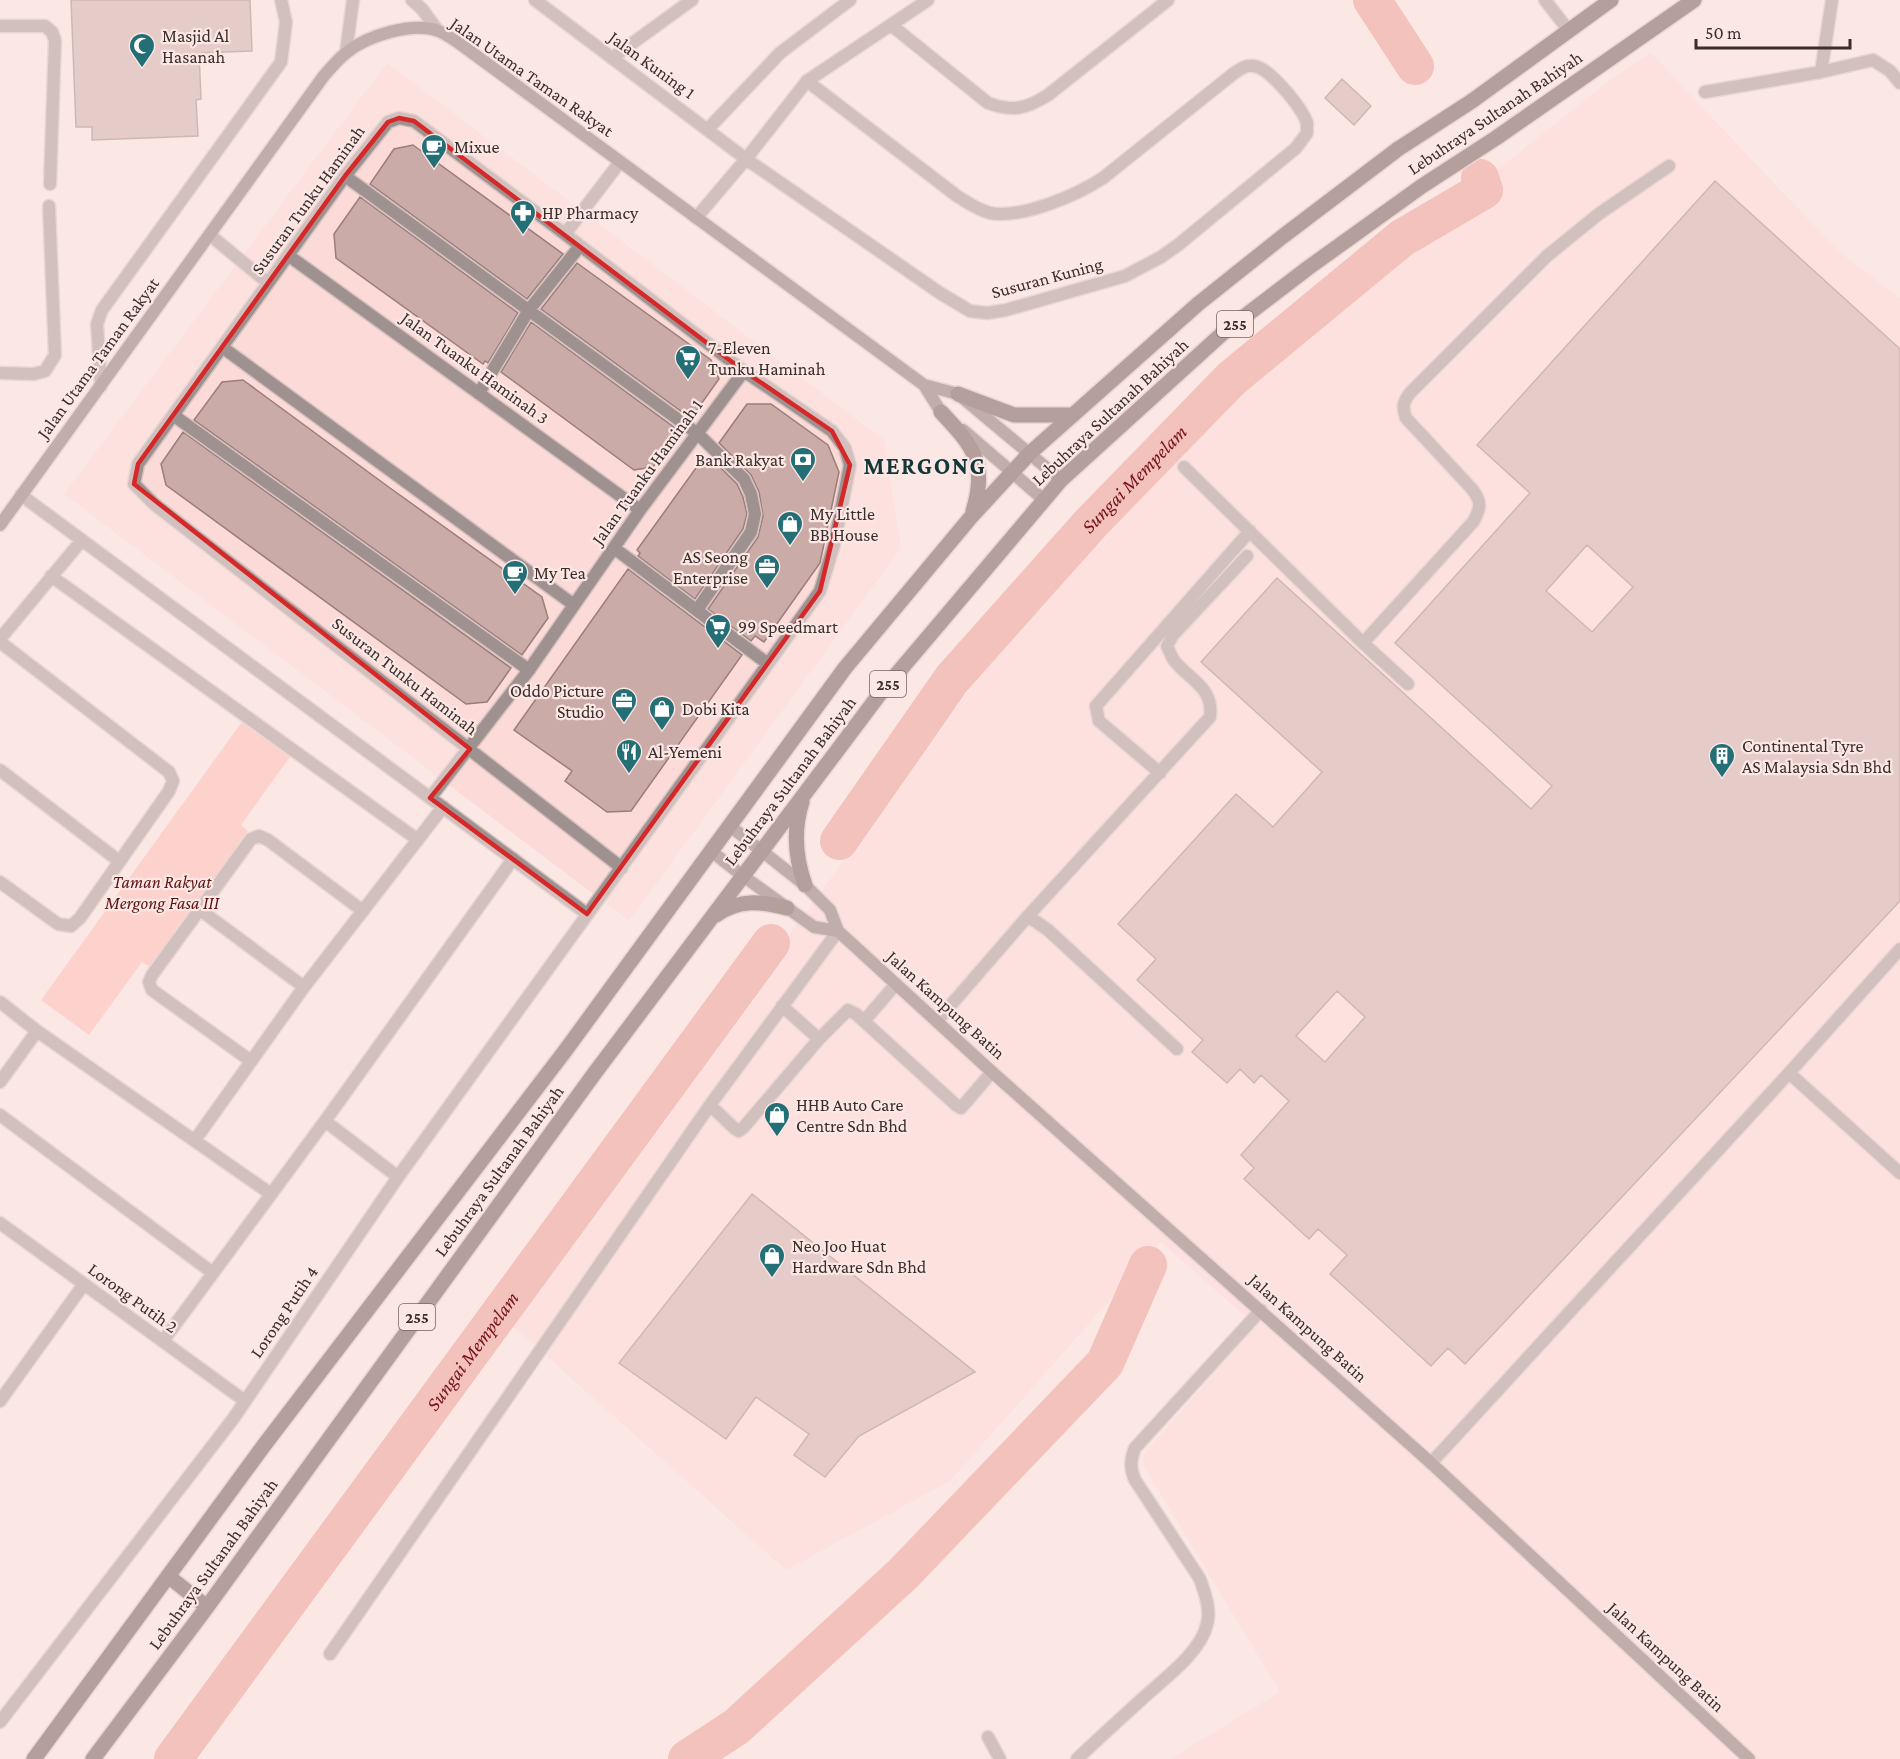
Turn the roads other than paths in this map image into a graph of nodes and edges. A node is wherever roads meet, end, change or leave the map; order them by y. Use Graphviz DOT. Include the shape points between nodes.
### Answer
graph roads {
  1 [pos="281,0"];
  2 [pos="353,0"];
  3 [pos="412,0"];
  4 [pos="537,0"];
  5 [pos="692,0"];
  6 [pos="850,0"];
  7 [pos="928,0"];
  8 [pos="1168,0"];
  9 [pos="1545,0"];
  10 [pos="1611,0"];
  11 [pos="1694,0"];
  12 [pos="1832,0"];
  13 [pos="891,25"];
  14 [pos="0,26"];
  15 [pos="438,31"];
  16 [pos="1569,31"];
  17 [pos="346,52"];
  18 [pos="612,58"];
  19 [pos="1821,72"];
  20 [pos="807,81"];
  21 [pos="1900,83"];
  22 [pos="1706,92"];
  23 [pos="708,129"];
  24 [pos="746,159"];
  25 [pos="620,162"];
  26 [pos="1669,166"];
  27 [pos="345,176"];
  28 [pos="50,184"];
  29 [pos="49,206"];
  30 [pos="696,218"];
  31 [pos="565,234"];
  32 [pos="210,235"];
  33 [pos="580,246"];
  34 [pos="288,256"];
  35 [pos="268,283"];
  36 [pos="529,310"];
  37 [pos="222,347"];
  38 [pos="744,371"];
  39 [pos="0,374"];
  40 [pos="924,385"];
  41 [pos="101,386"];
  42 [pos="479,393"];
  43 [pos="958,394"];
  44 [pos="941,412"];
  45 [pos="173,415"];
  46 [pos="1071,416"];
  47 [pos="698,434"];
  48 [pos="1030,453"];
  49 [pos="1184,467"];
  50 [pos="1013,472"];
  51 [pos="1061,480"];
  52 [pos="21,495"];
  53 [pos="1044,500"];
  54 [pos="640,510"];
  55 [pos="971,516"];
  56 [pos="0,525"];
  57 [pos="1250,531"];
  58 [pos="82,540"];
  59 [pos="614,548"];
  60 [pos="1247,556"];
  61 [pos="51,576"];
  62 [pos="574,605"];
  63 [pos="697,610"];
  64 [pos="0,641"];
  65 [pos="1363,643"];
  66 [pos="768,664"];
  67 [pos="529,670"];
  68 [pos="1408,684"];
  69 [pos="470,749"];
  70 [pos="0,770"];
  71 [pos="1160,772"];
  72 [pos="805,793"];
  73 [pos="430,798"];
  74 [pos="443,807"];
  75 [pos="730,826"];
  76 [pos="418,840"];
  77 [pos="711,851"];
  78 [pos="762,851"];
  79 [pos="513,859"];
  80 [pos="119,861"];
  81 [pos="622,868"];
  82 [pos="743,876"];
  83 [pos="0,882"];
  84 [pos="805,885"];
  85 [pos="787,908"];
  86 [pos="200,909"];
  87 [pos="363,911"];
  88 [pos="587,914"];
  89 [pos="1028,916"];
  90 [pos="707,924"];
  91 [pos="838,931"];
  92 [pos="1900,949"];
  93 [pos="896,984"];
  94 [pos="304,987"];
  95 [pos="0,1002"];
  96 [pos="782,1006"];
  97 [pos="864,1021"];
  98 [pos="937,1021"];
  99 [pos="37,1030"];
  100 [pos="819,1039"];
  101 [pos="1177,1049"];
  102 [pos="251,1061"];
  103 [pos="992,1072"];
  104 [pos="1789,1073"];
  105 [pos="0,1082"];
  106 [pos="710,1105"];
  107 [pos="0,1115"];
  108 [pos="325,1121"];
  109 [pos="195,1140"];
  110 [pos="1900,1173"];
  111 [pos="398,1177"];
  112 [pos="271,1194"];
  113 [pos="2,1228"];
  114 [pos="213,1273"];
  115 [pos="84,1284"];
  116 [pos="1261,1310"];
  117 [pos="163,1341"];
  118 [pos="0,1401"];
  119 [pos="245,1401"];
  120 [pos="1431,1463"];
  121 [pos="168,1576"];
  122 [pos="207,1607"];
  123 [pos="330,1654"];
  124 [pos="0,1722"];
  125 [pos="988,1737"];
  126 [pos="34,1759"];
  127 [pos="93,1759"];
  128 [pos="1000,1759"];
  129 [pos="1077,1759"];
  130 [pos="1749,1759"];
  1 -- 41 [label="street" via="286,22 281,62 102,310 97,324"];
  2 -- 17 [label="street"];
  3 -- 15 [label="street"];
  4 -- 18 [label="street, Jalan Kuning 1"];
  5 -- 18 [label="street"];
  6 -- 23 [label="street" via="780,53"];
  7 -- 13 [label="street"];
  8 -- 13 [label="street" via="1048,96 1017,108 987,103"];
  9 -- 16 [label="street"];
  10 -- 16 [label="main road, Lebuhraya Sultanah Bahiyah / 255"];
  11 -- 51 [label="main road, Lebuhraya Sultanah Bahiyah / 255" via="1308,268 1223,333"];
  12 -- 19 [label="street"];
  13 -- 20 [label="street"];
  14 -- 28 [label="street" via="45,26 55,40"];
  15 -- 17 [label="street, Jalan Utama Taman Rakyat" via="396,29"];
  15 -- 25 [label="street, Jalan Utama Taman Rakyat"];
  16 -- 46 [label="main road, Lebuhraya Sultanah Bahiyah / 255" via="1398,149 1282,237 1198,304"];
  17 -- 32 [label="street, Jalan Utama Taman Rakyat" via="323,77"];
  18 -- 23 [label="street, Jalan Kuning 1"];
  19 -- 21 [label="street" via="1873,60"];
  19 -- 22 [label="street"];
  20 -- 24 [label="street"];
  20 -- 24 [label="street, Susuran Kuning" via="973,207 1003,215 1042,206 1091,186 1246,66 1261,68 1270,75 1304,114 1307,133 1296,148 1161,257 1105,283 987,313 970,311 955,303"];
  23 -- 24 [label="street, Jalan Kuning 1"];
  24 -- 30 [label="street"];
  25 -- 30 [label="street, Jalan Utama Taman Rakyat"];
  25 -- 31 [label="street"];
  26 -- 65 [label="street" via="1600,213 1547,256 1403,402 1406,418 1478,497 1478,513"];
  27 -- 31 [label="street, Susuran Tunku Haminah" via="388,122 399,118 414,122"];
  27 -- 34 [label="street, Susuran Tunku Haminah"];
  27 -- 36 [label="street"];
  29 -- 39 [label="street" via="54,355 45,371"];
  30 -- 40 [label="street, Jalan Utama Taman Rakyat"];
  31 -- 33 [label="street"];
  32 -- 35 [label="street"];
  32 -- 41 [label="street, Jalan Utama Taman Rakyat"];
  33 -- 36 [label="street"];
  33 -- 38 [label="street"];
  34 -- 35 [label="street, Susuran Tunku Haminah"];
  34 -- 42 [label="street, Jalan Tuanku Haminah 3"];
  35 -- 37 [label="street, Susuran Tunku Haminah"];
  36 -- 42 [label="street"];
  36 -- 47 [label="street"];
  37 -- 45 [label="street, Susuran Tunku Haminah"];
  37 -- 62 [label="street"];
  38 -- 47 [label="street, Jalan Tuanku Haminah 1"];
  38 -- 66 [label="street" via="832,431 845,448 850,465 820,591"];
  40 -- 43 [label="street, Jalan Utama Taman Rakyat"];
  40 -- 44 [label="street, Jalan Utama Taman Rakyat"];
  41 -- 52 [label="street, Jalan Utama Taman Rakyat"];
  42 -- 54 [label="street, Jalan Tuanku Haminah 3"];
  43 -- 46 [label="main road" via="1014,415"];
  43 -- 48 [label="street, Jalan Utama Taman Rakyat"];
  44 -- 50 [label="street, Jalan Utama Taman Rakyat"];
  44 -- 55 [label="main road" via="972,447 979,470 979,494"];
  45 -- 67 [label="street"];
  45 -- 69 [label="street, Susuran Tunku Haminah" via="138,464 134,484 154,504"];
  46 -- 48 [label="main road, Lebuhraya Sultanah Bahiyah / 255"];
  47 -- 54 [label="street, Jalan Tuanku Haminah 1"];
  47 -- 63 [label="street" via="744,479 754,514 751,532"];
  48 -- 50 [label="main road, Lebuhraya Sultanah Bahiyah / 255"];
  48 -- 51 [label="street, Jalan Utama Taman Rakyat"];
  49 -- 57 [label="street"];
  50 -- 53 [label="street, Jalan Utama Taman Rakyat"];
  50 -- 55 [label="main road, Lebuhraya Sultanah Bahiyah / 255"];
  51 -- 53 [label="main road, Lebuhraya Sultanah Bahiyah / 255"];
  52 -- 56 [label="street, Jalan Utama Taman Rakyat"];
  52 -- 58 [label="street"];
  53 -- 72 [label="main road, Lebuhraya Sultanah Bahiyah / 255" via="879,695"];
  54 -- 59 [label="street, Jalan Tuanku Haminah 1"];
  55 -- 75 [label="main road, Lebuhraya Sultanah Bahiyah / 255" via="845,668"];
  57 -- 65 [label="street"];
  57 -- 71 [label="street" via="1096,706 1099,721"];
  58 -- 61 [label="street"];
  58 -- 73 [label="street"];
  59 -- 62 [label="street, Jalan Tuanku Haminah 1"];
  59 -- 63 [label="street"];
  60 -- 71 [label="street" via="1167,646 1174,659 1202,687 1212,706 1210,717"];
  61 -- 64 [label="street"];
  61 -- 76 [label="street"];
  62 -- 67 [label="street, Jalan Tuanku Haminah 1"];
  63 -- 66 [label="street"];
  64 -- 80 [label="street" via="169,772 173,780 169,791"];
  65 -- 68 [label="street"];
  66 -- 81 [label="street"];
  67 -- 69 [label="street, Jalan Tuanku Haminah 1"];
  69 -- 73 [label="street, Jalan Tuanku Haminah 1"];
  69 -- 81 [label="street, Susuran Tunku Haminah"];
  70 -- 80 [label="street"];
  71 -- 89 [label="street"];
  72 -- 78 [label="main road, Lebuhraya Sultanah Bahiyah / 255"];
  72 -- 84 [label="main road" via="796,826 797,858"];
  73 -- 74 [label="street"];
  74 -- 76 [label="street"];
  74 -- 79 [label="street"];
  75 -- 77 [label="main road, Lebuhraya Sultanah Bahiyah / 255"];
  75 -- 78 [label="street, Jalan Kampung Batin"];
  76 -- 87 [label="street"];
  77 -- 82 [label="street, Jalan Kampung Batin"];
  77 -- 121 [label="main road, Lebuhraya Sultanah Bahiyah / 255" via="565,1051"];
  78 -- 82 [label="main road, Lebuhraya Sultanah Bahiyah / 255"];
  78 -- 84 [label="street, Jalan Kampung Batin"];
  79 -- 88 [label="street"];
  79 -- 108 [label="street"];
  80 -- 83 [label="street" via="71,926 58,924"];
  81 -- 88 [label="street, Lorong Putih 4"];
  82 -- 85 [label="street, Jalan Kampung Batin"];
  82 -- 90 [label="main road, Lebuhraya Sultanah Bahiyah / 255"];
  84 -- 91 [label="street, Jalan Kampung Batin" via="830,910"];
  85 -- 90 [label="main road" via="746,902 724,909"];
  85 -- 91 [label="street, Jalan Kampung Batin" via="814,927"];
  86 -- 87 [label="street" via="251,838 259,836"];
  86 -- 94 [label="street"];
  86 -- 102 [label="street" via="149,982 152,990"];
  87 -- 94 [label="street"];
  88 -- 111 [label="street, Lorong Putih 4"];
  89 -- 98 [label="street"];
  89 -- 101 [label="street"];
  90 -- 122 [label="main road, Lebuhraya Sultanah Bahiyah / 255"];
  91 -- 93 [label="street, Jalan Kampung Batin"];
  91 -- 96 [label="street"];
  92 -- 104 [label="street"];
  93 -- 97 [label="street"];
  93 -- 98 [label="street, Jalan Kampung Batin"];
  94 -- 102 [label="street"];
  95 -- 99 [label="street"];
  96 -- 100 [label="street"];
  96 -- 106 [label="street"];
  97 -- 100 [label="street" via="848,1010"];
  97 -- 103 [label="street" via="962,1108"];
  98 -- 103 [label="street, Jalan Kampung Batin"];
  99 -- 105 [label="street"];
  99 -- 109 [label="street"];
  100 -- 106 [label="street" via="739,1131"];
  102 -- 109 [label="street"];
  103 -- 116 [label="street, Jalan Kampung Batin"];
  104 -- 110 [label="street"];
  104 -- 120 [label="street"];
  106 -- 123 [label="street"];
  107 -- 114 [label="street"];
  108 -- 111 [label="street"];
  108 -- 112 [label="street"];
  109 -- 112 [label="street"];
  111 -- 119 [label="street, Lorong Putih 4"];
  112 -- 114 [label="street"];
  113 -- 115 [label="street, Lorong Putih 2"];
  114 -- 117 [label="street"];
  115 -- 117 [label="street, Lorong Putih 2"];
  115 -- 118 [label="street"];
  116 -- 120 [label="street, Jalan Kampung Batin"];
  116 -- 129 [label="street" via="1135,1448 1131,1458 1135,1480 1200,1579 1209,1611 1202,1639"];
  117 -- 119 [label="street, Lorong Putih 2"];
  119 -- 124 [label="street, Lorong Putih 4"];
  120 -- 130 [label="street, Jalan Kampung Batin"];
  121 -- 122 [label="main road"];
  121 -- 126 [label="main road, Lebuhraya Sultanah Bahiyah / 255"];
  122 -- 127 [label="main road, Lebuhraya Sultanah Bahiyah / 255"];
  125 -- 128 [label="street"];
}
